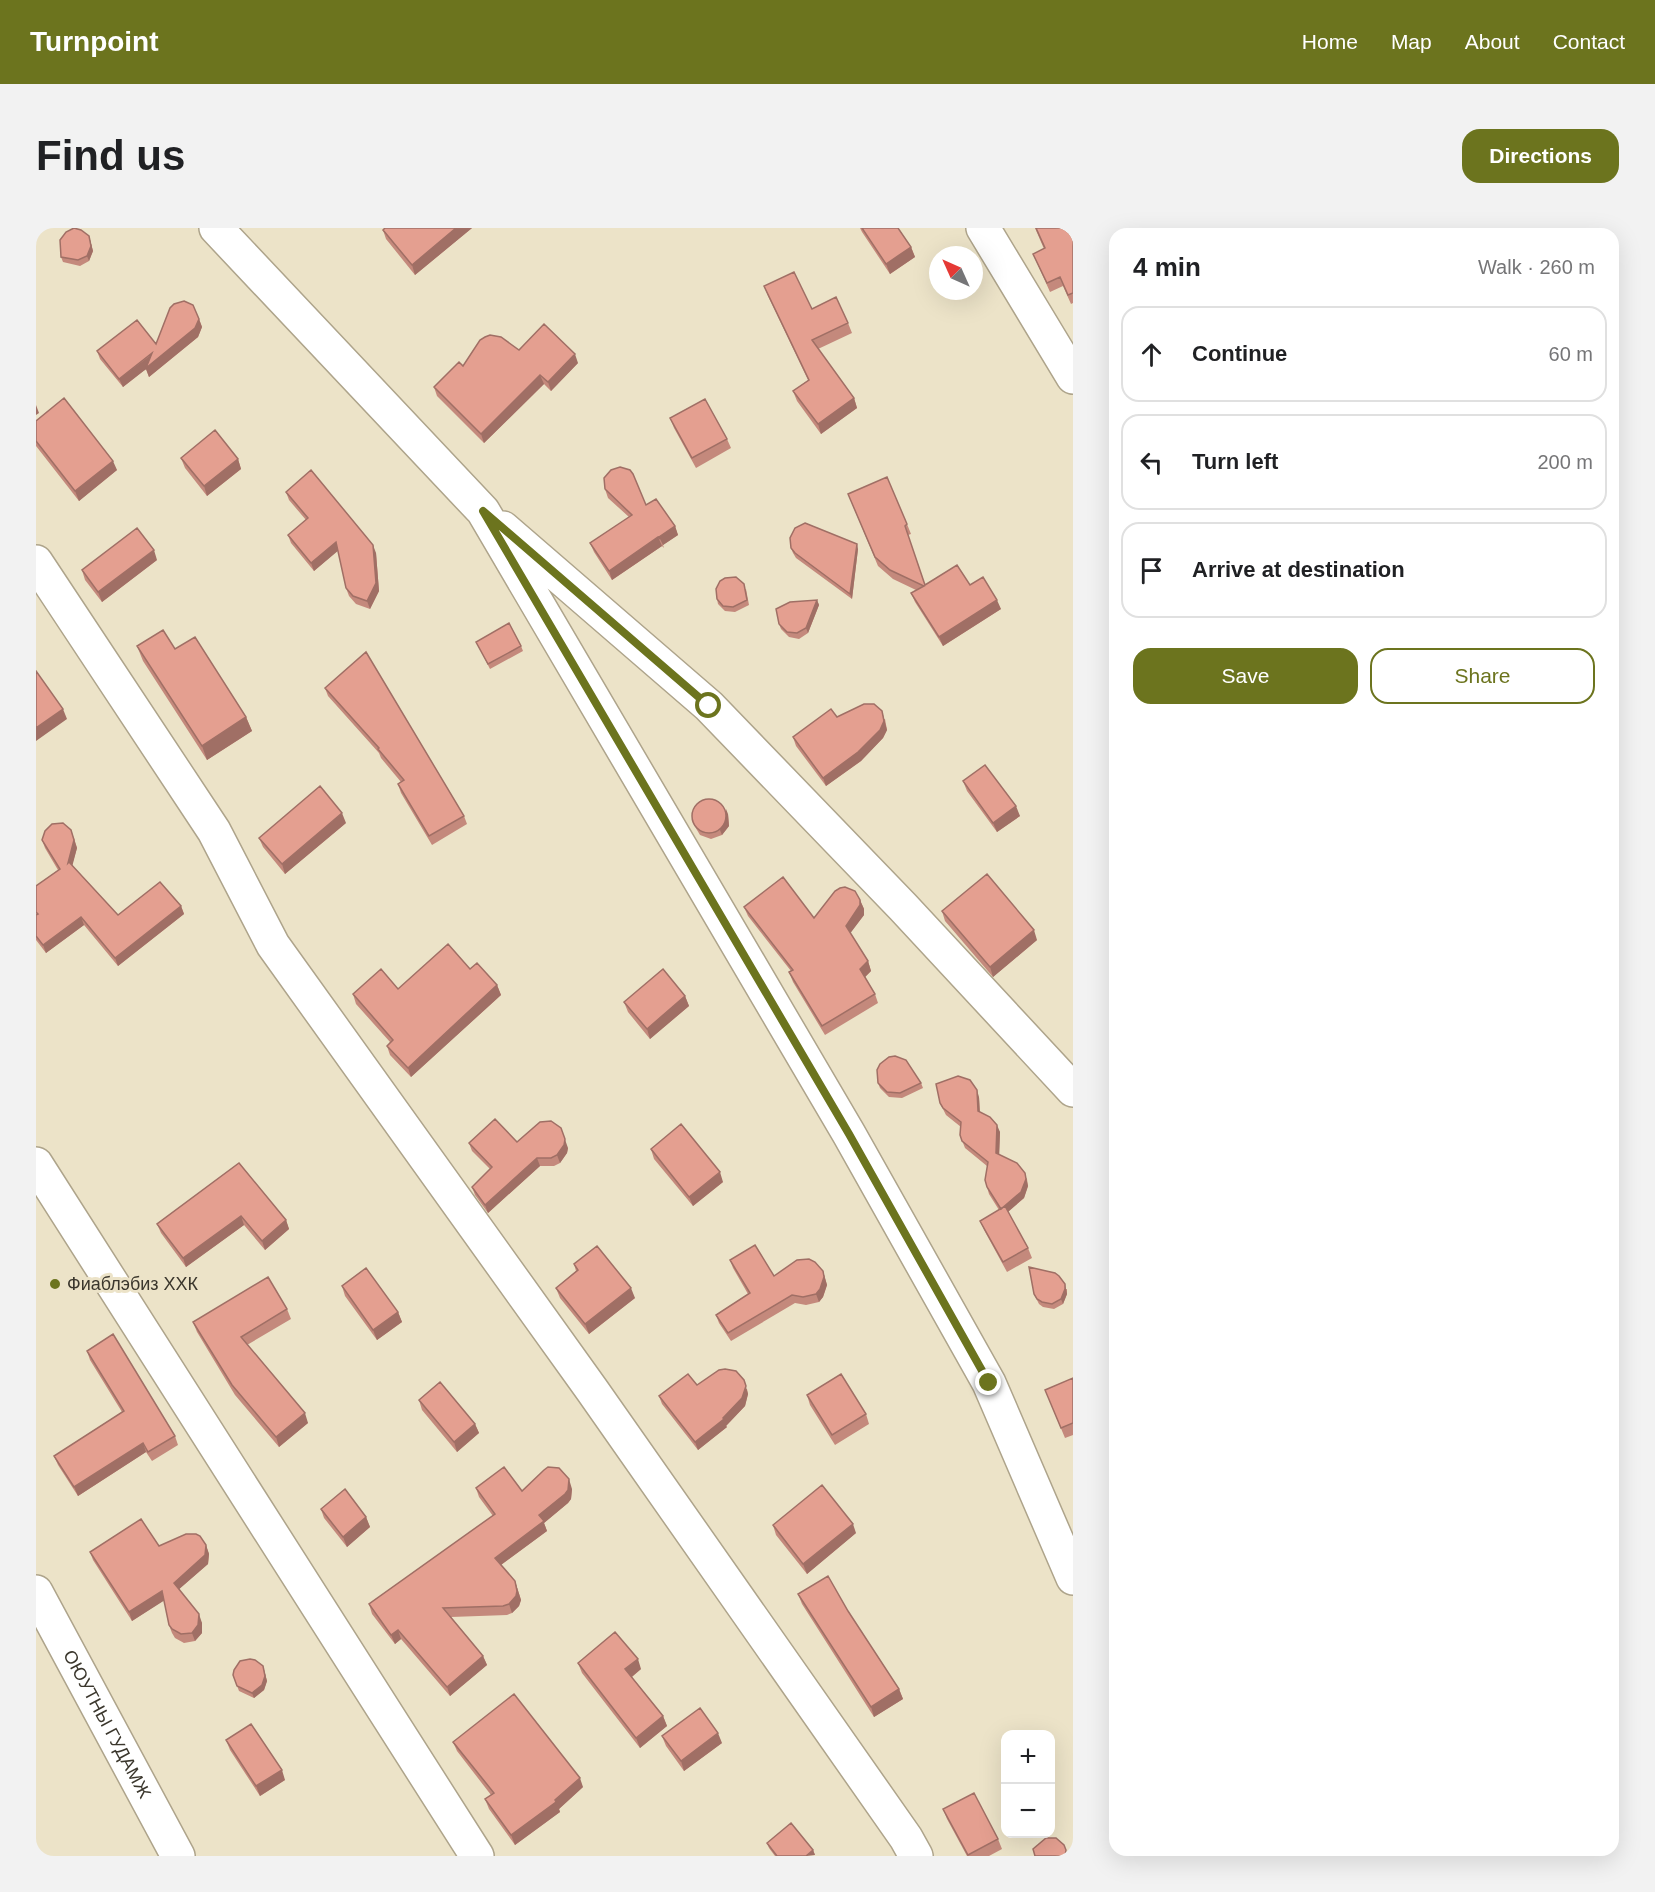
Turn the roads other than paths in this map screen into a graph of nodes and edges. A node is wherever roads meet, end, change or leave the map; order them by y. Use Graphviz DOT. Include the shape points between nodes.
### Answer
graph roads {
  1 [pos="216,228"];
  2 [pos="983,228"];
  3 [pos="1073,378"];
  4 [pos="483,511"];
  5 [pos="36,562"];
  6 [pos="1073,1090"];
  7 [pos="36,1164"];
  8 [pos="1073,1578"];
  9 [pos="36,1592"];
  10 [pos="178,1856"];
  11 [pos="477,1856"];
  12 [pos="916,1856"];
  1 -- 4 [label="street"];
  2 -- 3 [label="street"];
  4 -- 6 [label="street" via="709,706"];
  4 -- 8 [label="street" via="849,1134 989,1383"];
  5 -- 12 [label="street" via="214,831 273,945 592,1390"];
  7 -- 11 [label="street"];
  9 -- 10 [label="street, ОЮУТНЫ ГУДАМЖ"];
}
